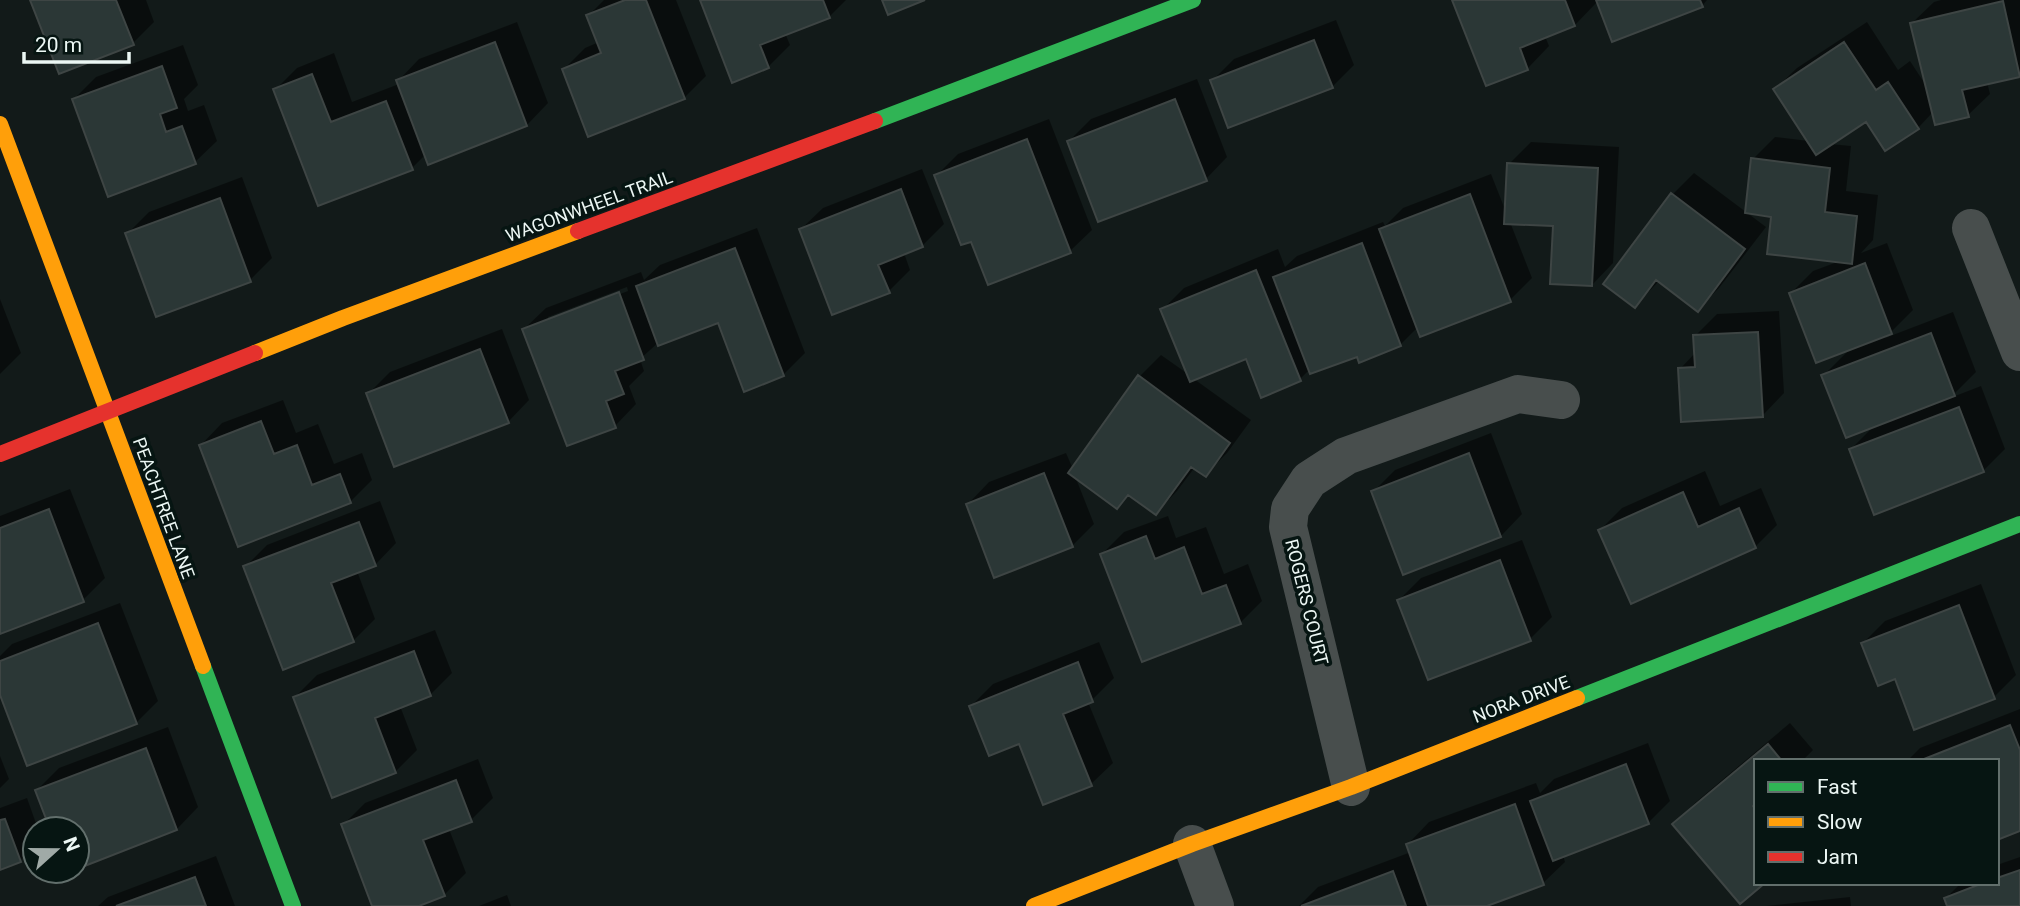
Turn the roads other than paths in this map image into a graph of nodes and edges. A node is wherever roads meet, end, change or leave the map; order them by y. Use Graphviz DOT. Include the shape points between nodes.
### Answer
graph roads {
  1 [pos="1193,0"];
  2 [pos="0,124"];
  3 [pos="1971,228"];
  4 [pos="2020,352"];
  5 [pos="1561,400"];
  6 [pos="108,411"];
  7 [pos="0,454"];
  8 [pos="2019,529"];
  9 [pos="1351,787"];
  10 [pos="1192,844"];
  11 [pos="293,906"];
  12 [pos="1034,906"];
  13 [pos="1215,906"];
  1 -- 6 [label="street, WAGONWHEEL TRAIL" via="356,313"];
  2 -- 6 [label="street, PEACHTREE LANE"];
  3 -- 4 [label="street"];
  5 -- 9 [label="street, ROGERS COURT" via="1518,394 1346,456 1309,480 1290,509 1288,527"];
  6 -- 7 [label="street, WAGONWHEEL TRAIL"];
  6 -- 11 [label="street, PEACHTREE LANE"];
  8 -- 9 [label="street, NORA DRIVE"];
  9 -- 10 [label="street, NORA DRIVE"];
  10 -- 12 [label="street, NORA DRIVE"];
  10 -- 13 [label="street"];
}
